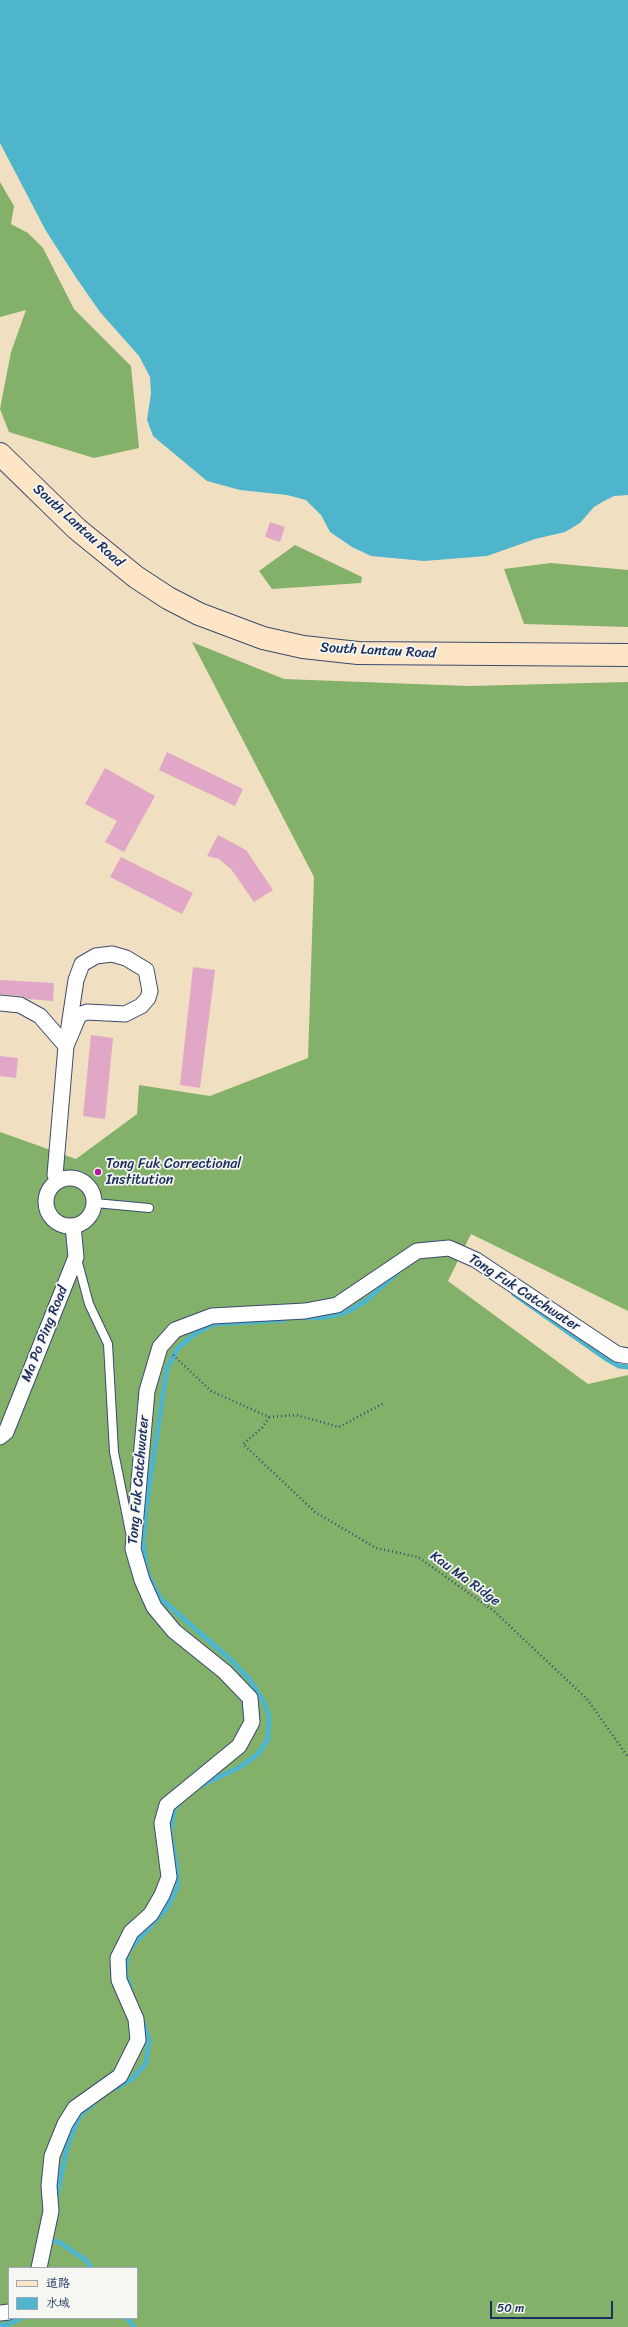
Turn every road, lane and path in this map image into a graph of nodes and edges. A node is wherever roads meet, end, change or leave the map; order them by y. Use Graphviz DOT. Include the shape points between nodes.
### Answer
graph roads {
  1 [pos="0,454"];
  2 [pos="628,655"];
  3 [pos="0,1003"];
  4 [pos="66,1046"];
  5 [pos="58,1181"];
  6 [pos="95,1203"];
  7 [pos="149,1208"];
  8 [pos="74,1226"];
  9 [pos="76,1257"];
  10 [pos="628,1356"];
  11 [pos="180,1360"];
  12 [pos="384,1404"];
  13 [pos="269,1417"];
  14 [pos="0,1437"];
  15 [pos="133,1549"];
  16 [pos="628,1757"];
  17 [pos="39,2267"];
  1 -- 2 [label="main road, South Lantau Road" via="77,529 136,577 182,606 243,632 296,646 358,653"];
  3 -- 4 [label="street" via="20,1005 40,1016"];
  4 -- 4 [label="street" via="76,980 82,964 96,956 112,954 132,961 146,970 150,991 141,1006 125,1014 87,1012 79,1015"];
  4 -- 5 [label="street" via="55,1175"];
  5 -- 6 [label="street" via="73,1178 86,1184 91,1189"];
  5 -- 8 [label="street" via="48,1191 46,1206 53,1220 66,1226"];
  6 -- 7 [label="lane"];
  6 -- 8 [label="street" via="88,1218"];
  8 -- 9 [label="street, Ma Po Ping Road"];
  9 -- 14 [label="street, Ma Po Ping Road" via="6,1432"];
  9 -- 15 [label="lane" via="89,1304 108,1344 114,1452"];
  10 -- 15 [label="street, Tong Fuk Catchwater" via="617,1354 476,1260 449,1248 417,1252 337,1305 306,1311 212,1316 175,1330 160,1347 147,1391"];
  11 -- 13 [label="path" via="211,1391"];
  12 -- 13 [label="path" via="339,1427 296,1415"];
  13 -- 16 [label="path, Kau Ma Ridge" via="262,1428 243,1444 309,1507 376,1548 418,1557 494,1611 587,1699"];
  15 -- 17 [label="street, Tong Fuk Catchwater" via="142,1580 154,1607 174,1631 225,1672 250,1698 252,1722 239,1746 168,1805 162,1822 168,1877 162,1895 151,1914 131,1932 118,1958 119,1980 136,2019 138,2040 120,2076 75,2108 65,2124 52,2156 49,2186 51,2212"];
}
